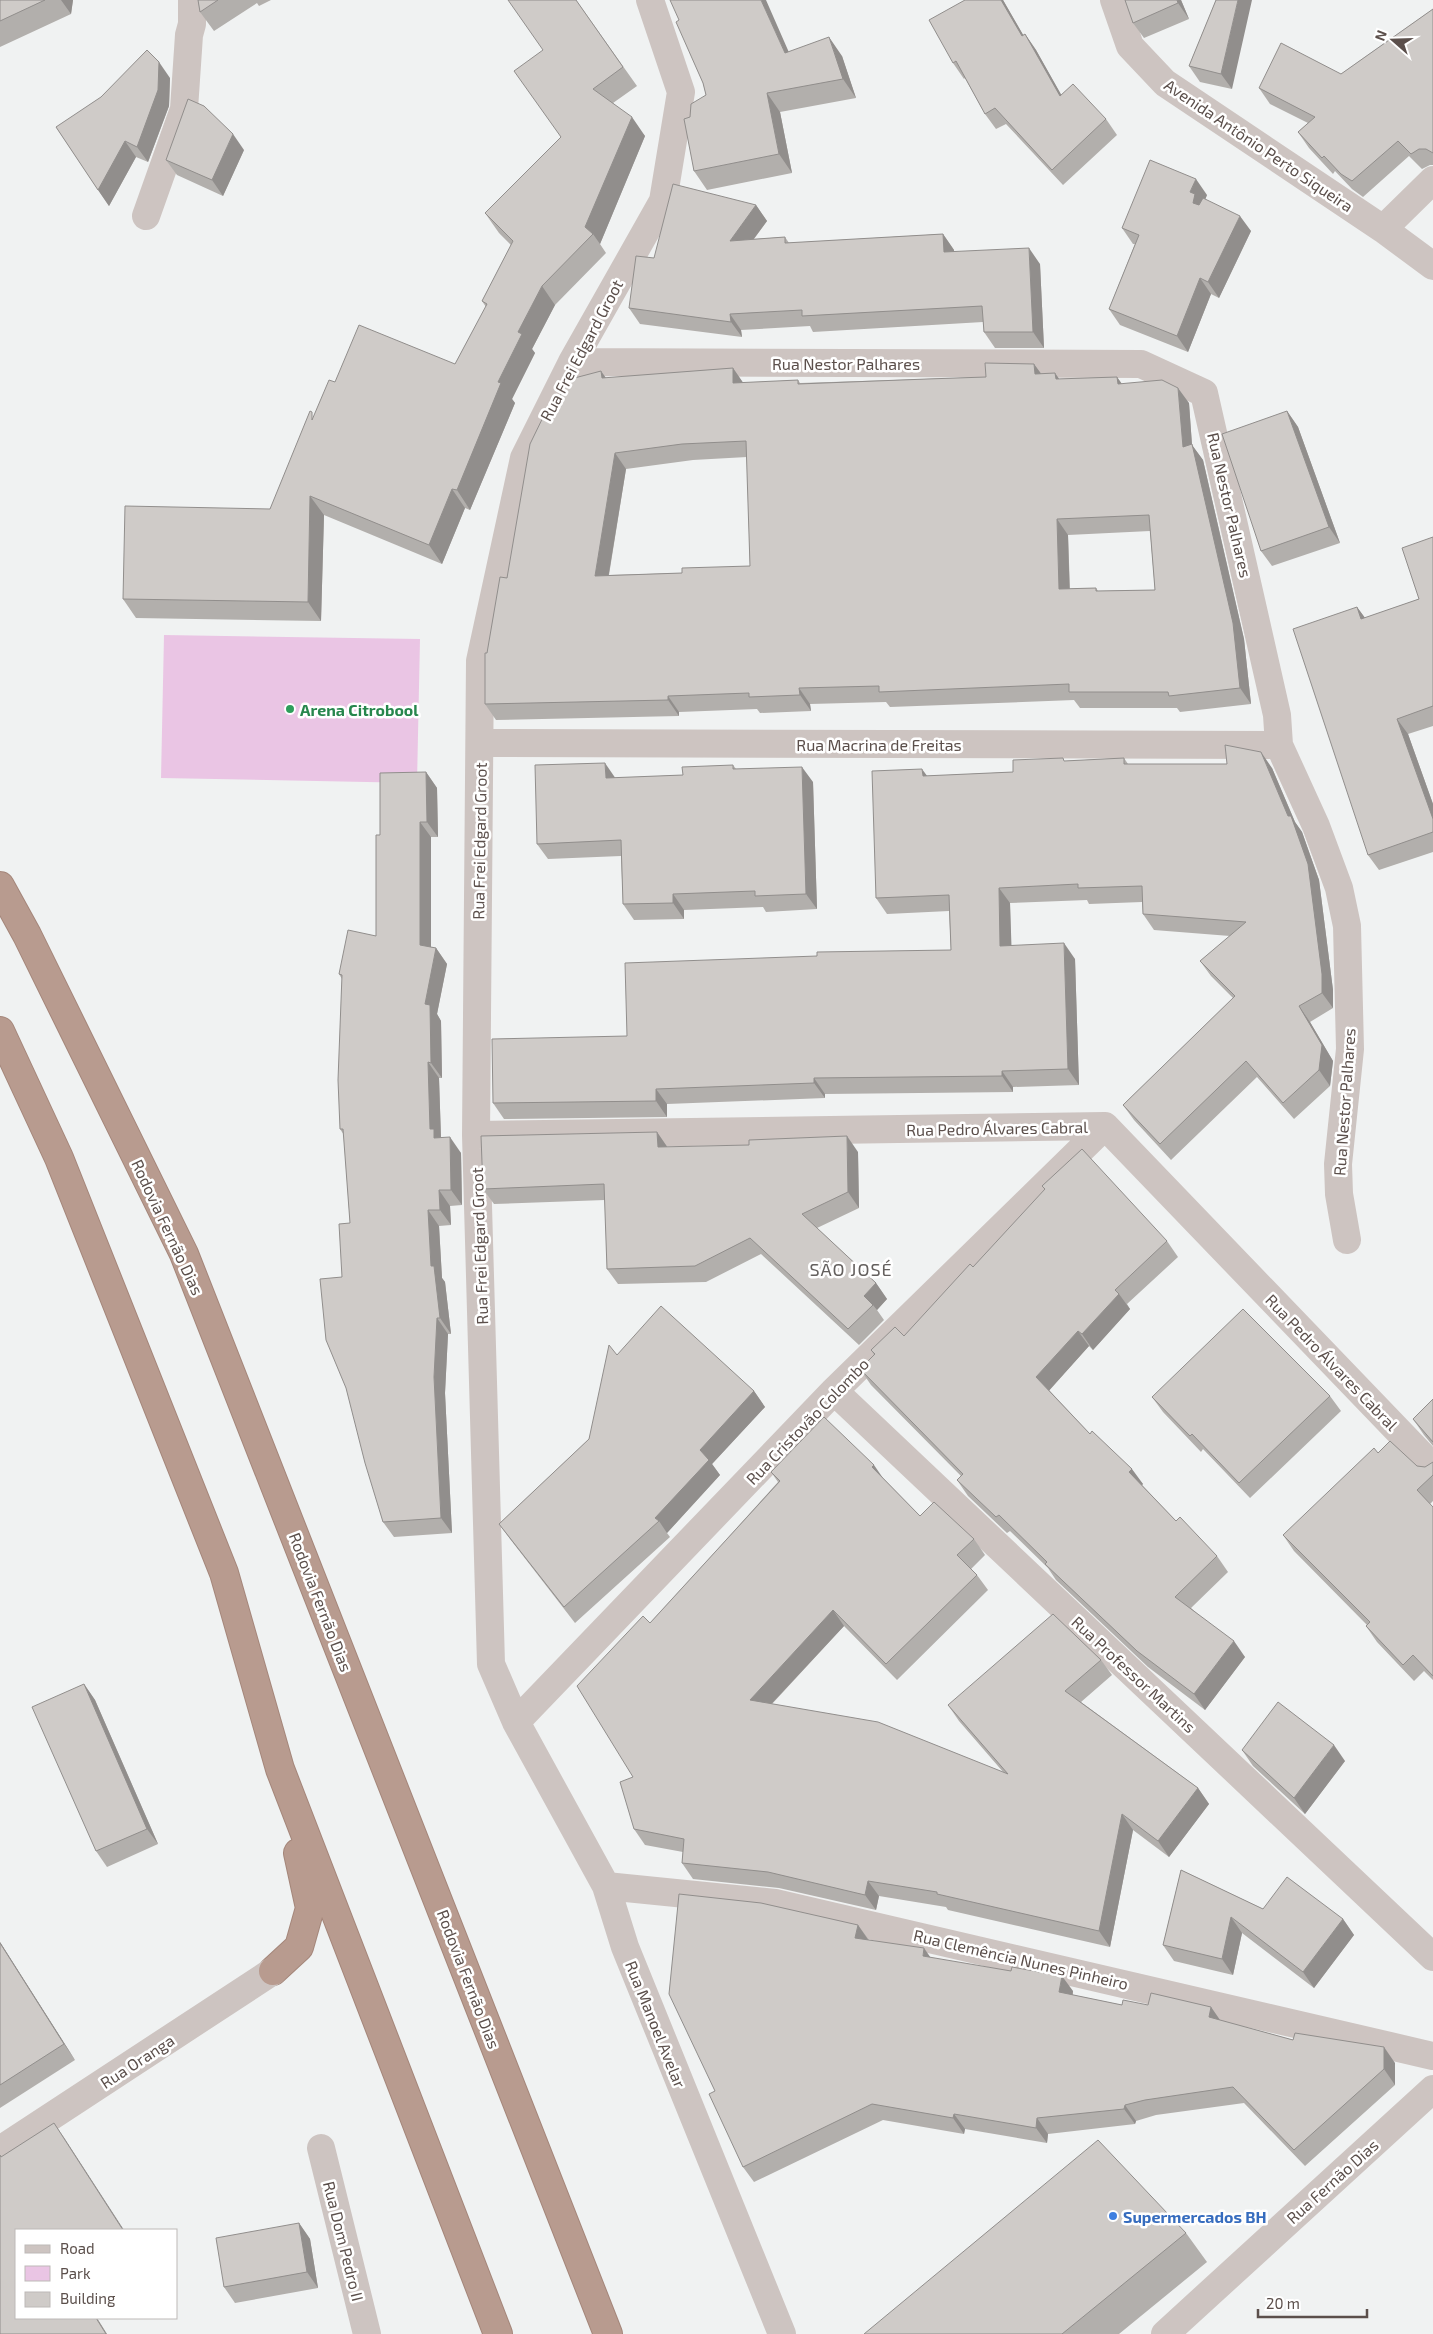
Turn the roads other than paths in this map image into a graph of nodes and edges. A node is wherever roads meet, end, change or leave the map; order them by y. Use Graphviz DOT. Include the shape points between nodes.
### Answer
graph roads {
  1 [pos="192,0"];
  2 [pos="650,0"];
  3 [pos="1114,0"];
  4 [pos="1433,180"];
  5 [pos="146,216"];
  6 [pos="1383,228"];
  7 [pos="1433,266"];
  8 [pos="572,362"];
  9 [pos="480,742"];
  10 [pos="1279,745"];
  11 [pos="0,886"];
  12 [pos="0,1031"];
  13 [pos="1105,1126"];
  14 [pos="476,1135"];
  15 [pos="1347,1240"];
  16 [pos="834,1391"];
  17 [pos="1433,1467"];
  18 [pos="516,1722"];
  19 [pos="280,1769"];
  20 [pos="606,1886"];
  21 [pos="1433,1957"];
  22 [pos="273,1971"];
  23 [pos="1433,2056"];
  24 [pos="1433,2089"];
  25 [pos="321,2148"];
  26 [pos="0,2150"];
  27 [pos="367,2334"];
  28 [pos="498,2334"];
  29 [pos="608,2334"];
  30 [pos="782,2334"];
  31 [pos="1164,2334"];
  1 -- 5 [label="street" via="184,109"];
  2 -- 8 [label="street, Rua Frei Edgard Groot" via="680,92 663,201"];
  3 -- 6 [label="street, Avenida Antônio Perto Siqueira" via="1130,46 1165,83"];
  4 -- 6 [label="street"];
  6 -- 7 [label="street, Avenida Antônio Perto Siqueira"];
  8 -- 9 [label="street, Rua Frei Edgard Groot" via="524,458 480,660"];
  8 -- 10 [label="street, Rua Nestor Palhares" via="1141,364 1204,392 1277,715"];
  9 -- 10 [label="street, Rua Macrina de Freitas"];
  9 -- 14 [label="street, Rua Frei Edgard Groot"];
  10 -- 15 [label="street, Rua Nestor Palhares" via="1339,888 1347,926 1350,1049 1338,1164 1339,1194"];
  11 -- 29 [label="highway, Rodovia Fernão Dias" via="27,934 184,1254"];
  12 -- 19 [label="highway" via="59,1158 224,1573"];
  13 -- 14 [label="street, Rua Pedro Álvares Cabral"];
  13 -- 16 [label="street, Rua Cristovão Colombo"];
  13 -- 17 [label="street, Rua Pedro Álvares Cabral"];
  14 -- 18 [label="street, Rua Frei Edgard Groot" via="491,1664"];
  16 -- 18 [label="street, Rua Cristovão Colombo"];
  16 -- 21 [label="street, Rua Professor Martins"];
  18 -- 20 [label="street, Rua Manoel Avelar"];
  19 -- 22 [label="highway" via="310,1908 299,1947"];
  19 -- 28 [label="highway"];
  20 -- 23 [label="street, Rua Clemência Nunes Pinheiro" via="775,1903"];
  20 -- 30 [label="street, Rua Manoel Avelar" via="625,1948"];
  22 -- 26 [label="street, Rua Oranga"];
  24 -- 31 [label="street, Rua Fernão Dias"];
  25 -- 27 [label="street, Rua Dom Pedro II"];
}
